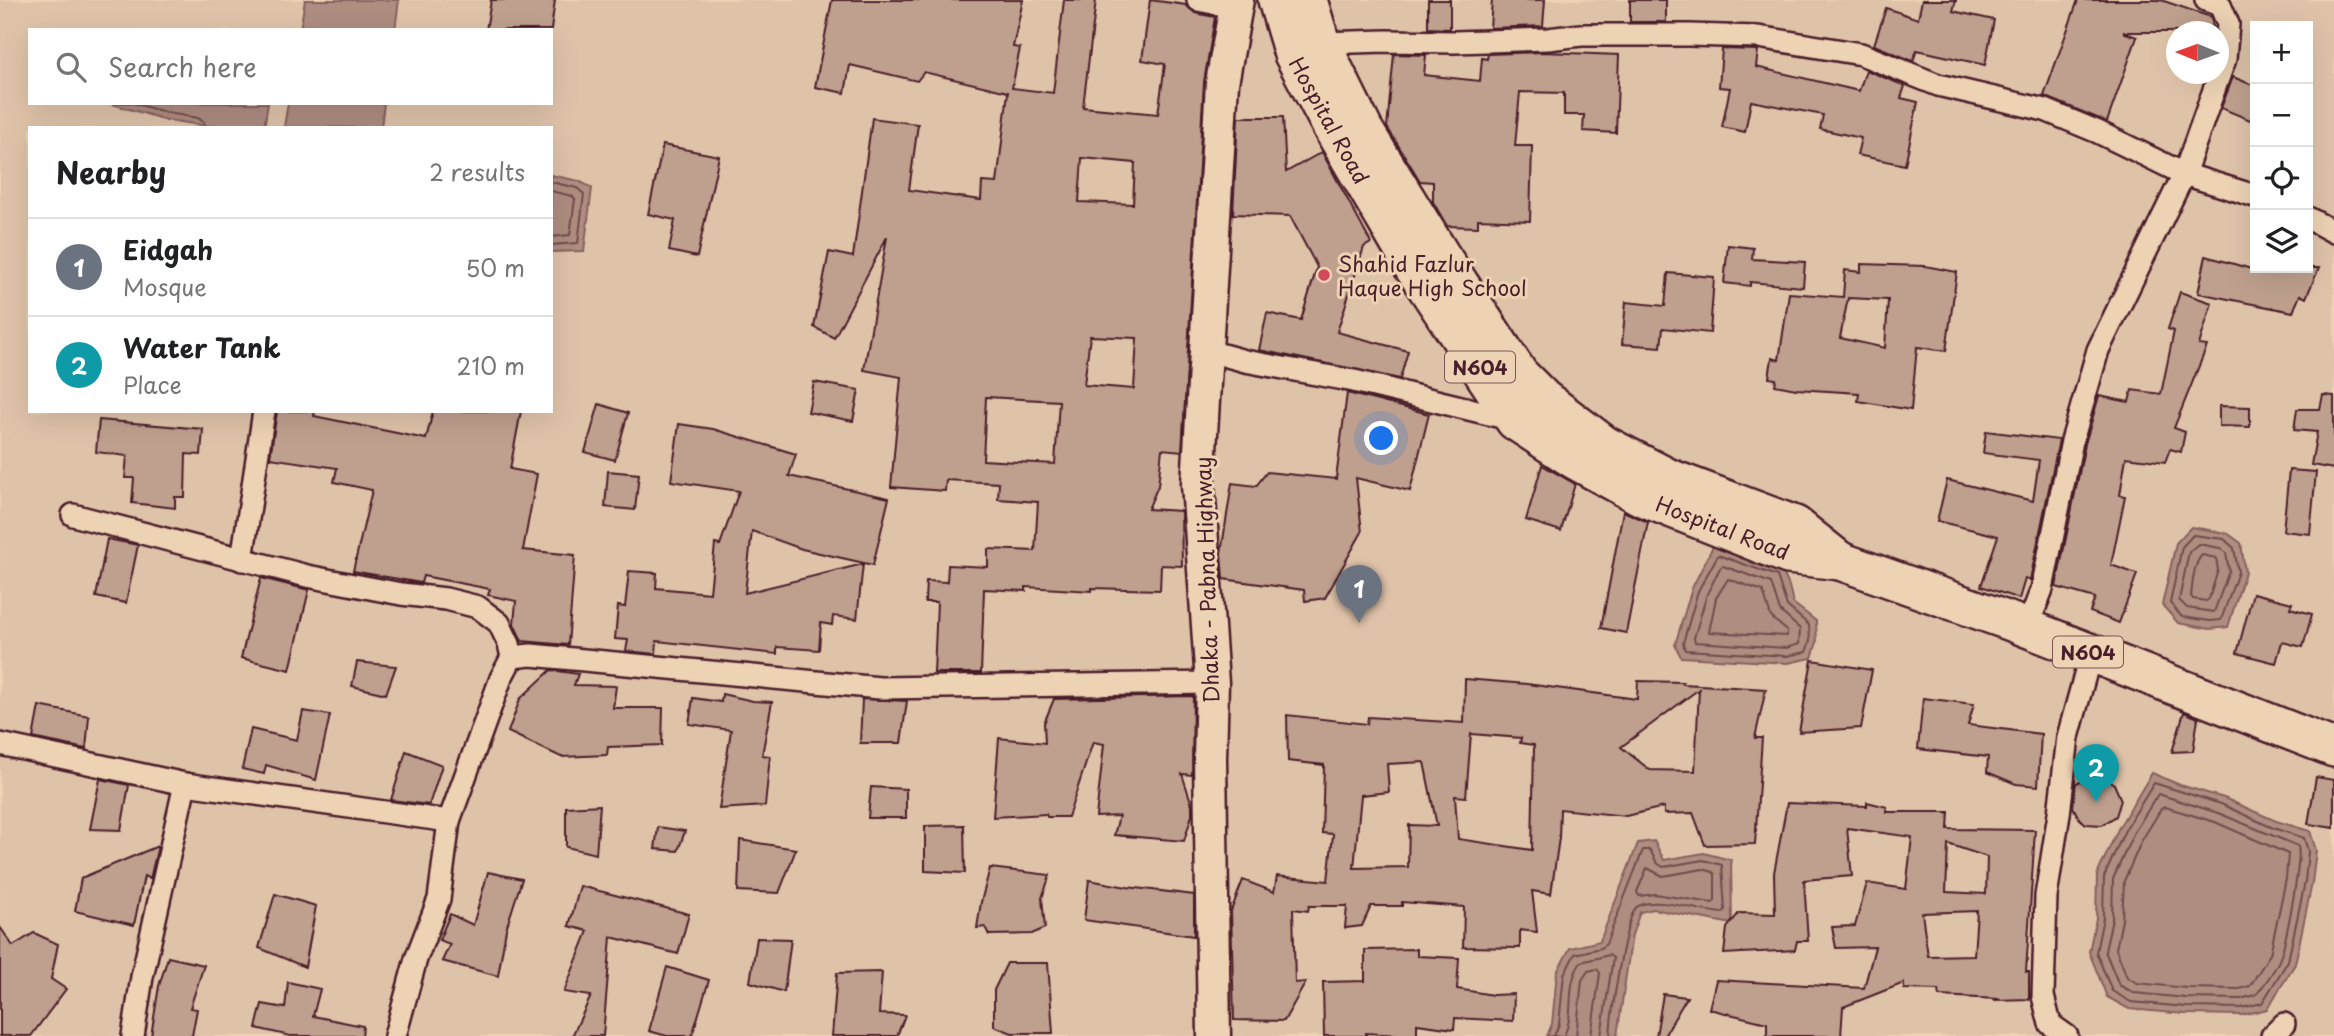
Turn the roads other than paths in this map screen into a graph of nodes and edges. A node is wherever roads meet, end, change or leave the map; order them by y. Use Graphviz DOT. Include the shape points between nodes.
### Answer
graph roads {
  1 [pos="1198,0"];
  2 [pos="1277,0"];
  3 [pos="1308,0"];
  4 [pos="2206,0"];
  5 [pos="1235,4"];
  6 [pos="1321,43"];
  7 [pos="2184,174"];
  8 [pos="2250,194"];
  9 [pos="2313,221"];
  10 [pos="2334,232"];
  11 [pos="1205,349"];
  12 [pos="1544,399"];
  13 [pos="264,413"];
  14 [pos="1515,421"];
  15 [pos="73,515"];
  16 [pos="242,560"];
  17 [pos="1840,561"];
  18 [pos="2027,628"];
  19 [pos="2091,653"];
  20 [pos="512,657"];
  21 [pos="1212,683"];
  22 [pos="0,744"];
  23 [pos="2334,748"];
  24 [pos="185,784"];
  25 [pos="449,821"];
  26 [pos="133,1036"];
  27 [pos="395,1036"];
  28 [pos="1214,1036"];
  29 [pos="2067,1036"];
  1 -- 5 [label="street"];
  2 -- 14 [label="highway, Hospital Road / N604" via="1293,54 1332,128 1413,267"];
  3 -- 6 [label="highway, Hospital Road / N604"];
  4 -- 7 [label="street" via="2220,5 2228,24 2225,59"];
  5 -- 11 [label="main road, Dhaka - Pabna Highway" via="1222,83"];
  6 -- 7 [label="street" via="1580,35 1758,37 1861,54 1938,85 2045,110"];
  6 -- 12 [label="highway, Hospital Road / N604" via="1364,130 1440,254 1519,374"];
  7 -- 8 [label="street"];
  7 -- 18 [label="street" via="2098,351 2072,441 2042,589"];
  9 -- 10 [label="street"];
  11 -- 14 [label="street"];
  11 -- 21 [label="main road, Dhaka - Pabna Highway" via="1198,484"];
  12 -- 14 [label="street"];
  12 -- 17 [label="highway, Hospital Road / N604" via="1605,445 1667,477 1795,525"];
  13 -- 16 [label="street"];
  14 -- 17 [label="highway, Hospital Road / N604" via="1640,496 1788,555"];
  15 -- 16 [label="street"];
  16 -- 20 [label="street" via="478,607 499,623"];
  17 -- 18 [label="highway, N604"];
  18 -- 19 [label="highway, N604"];
  19 -- 23 [label="highway, N604"];
  19 -- 29 [label="street" via="2068,737 2046,896 2043,996 2050,1024"];
  20 -- 21 [label="street" via="531,655 880,688"];
  20 -- 25 [label="street"];
  21 -- 28 [label="main road, Dhaka - Pabna Highway"];
  22 -- 24 [label="street"];
  24 -- 25 [label="street"];
  24 -- 26 [label="street"];
  25 -- 27 [label="street" via="439,900 416,959"];
}
